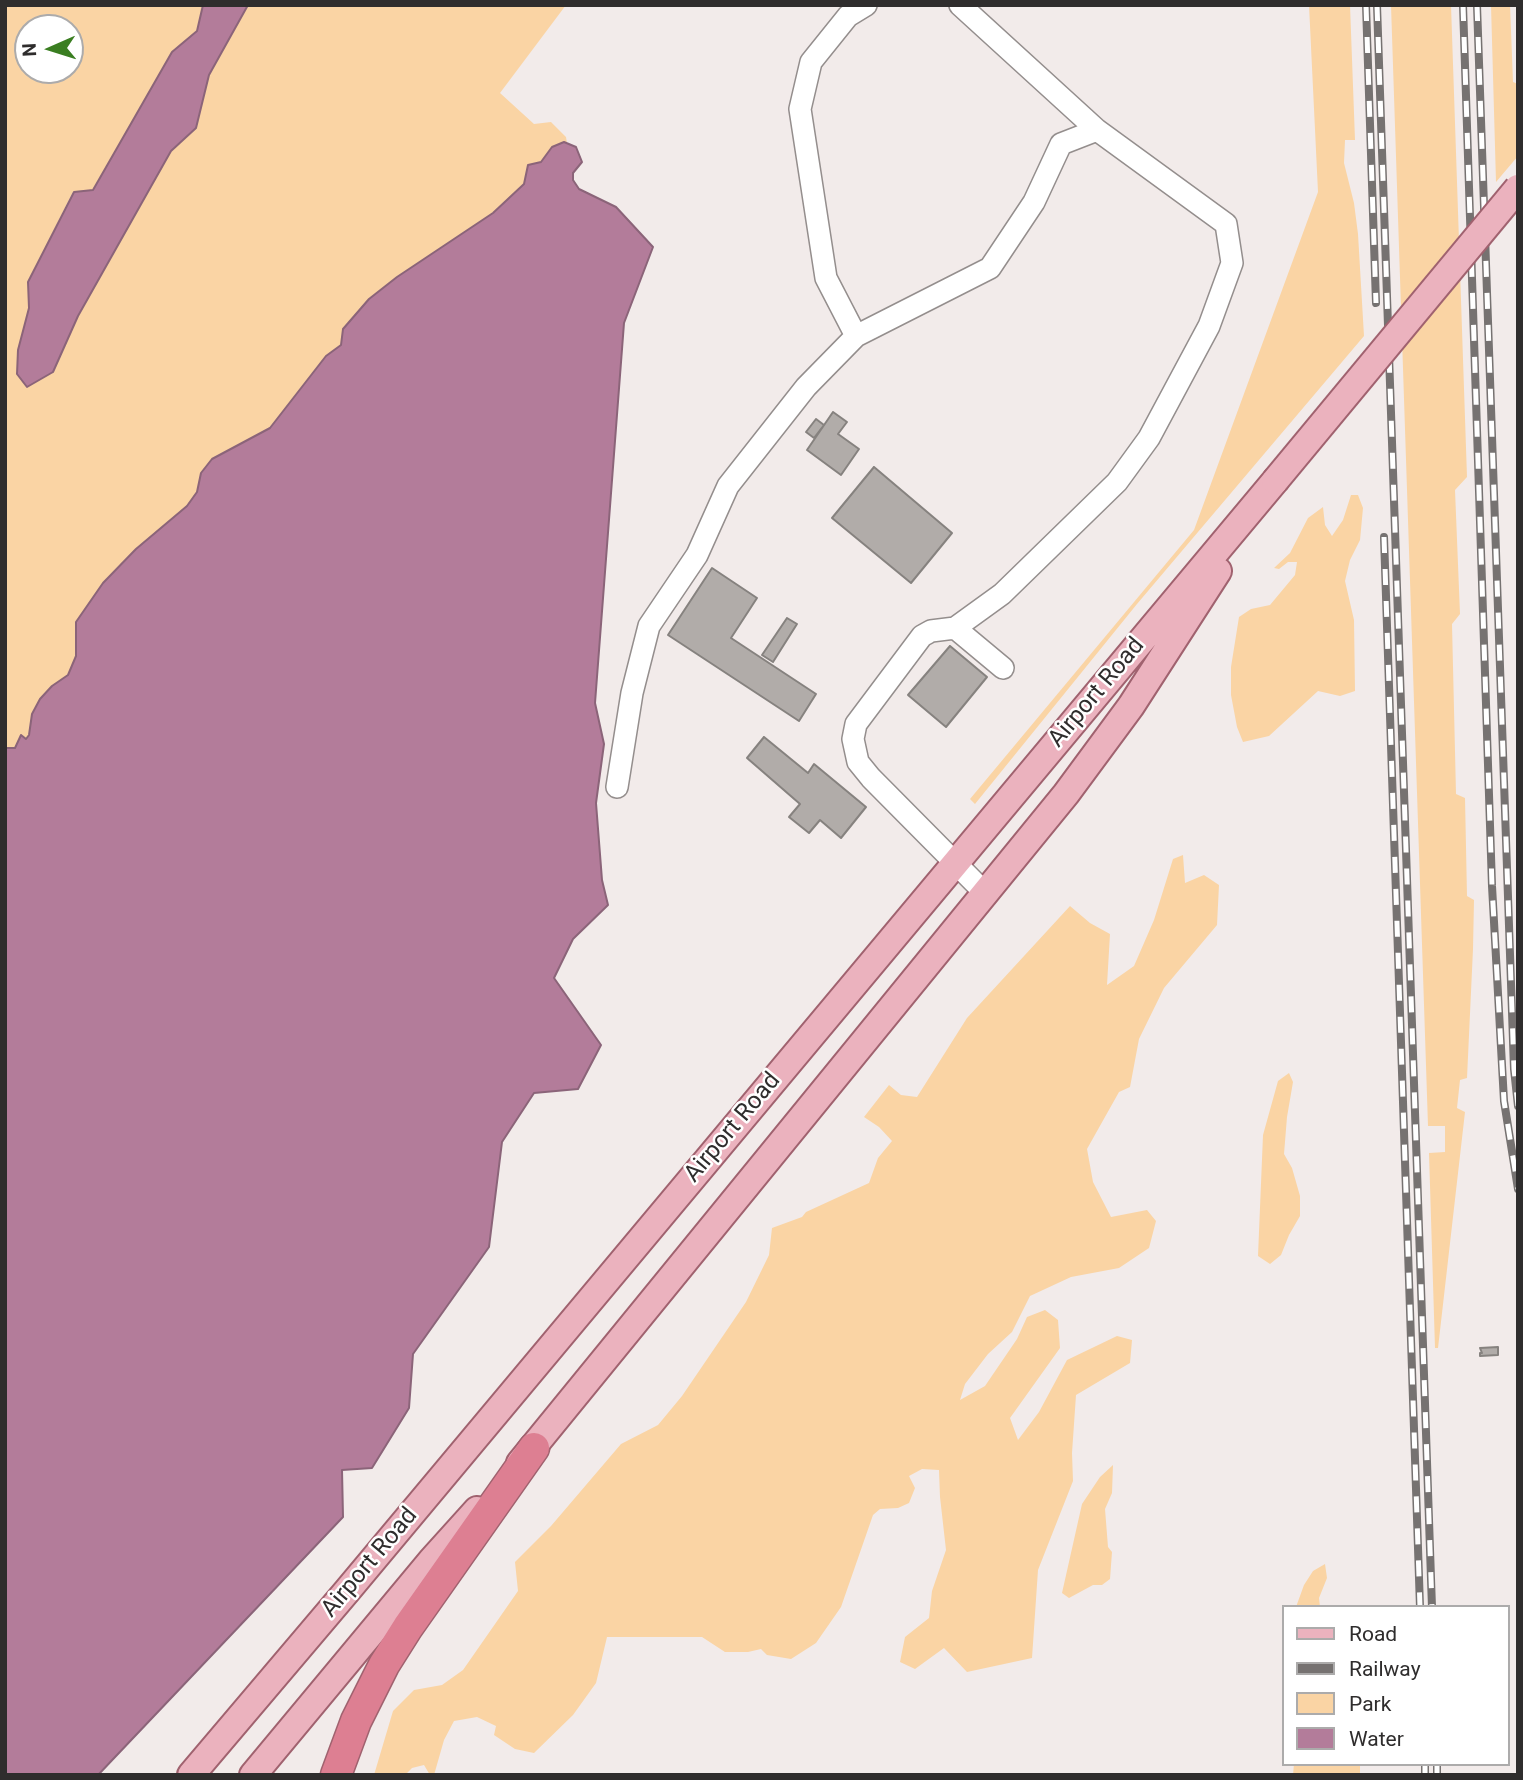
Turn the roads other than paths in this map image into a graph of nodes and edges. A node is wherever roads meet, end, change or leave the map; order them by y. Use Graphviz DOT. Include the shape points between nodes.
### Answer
graph roads {
  1 [pos="866,5"];
  2 [pos="960,5"];
  3 [pos="1097,130"];
  4 [pos="1518,188"];
  5 [pos="856,336"];
  6 [pos="1275,481"];
  7 [pos="955,628"];
  8 [pos="1003,668"];
  9 [pos="617,787"];
  10 [pos="955,864"];
  11 [pos="985,893"];
  12 [pos="762,1094"];
  13 [pos="796,1125"];
  14 [pos="534,1448"];
  15 [pos="191,1775"];
  16 [pos="253,1775"];
  17 [pos="336,1775"];
  1 -- 5 [label="lane" via="848,16 811,62 800,109 826,278"];
  2 -- 3 [label="lane"];
  3 -- 5 [label="lane" via="1061,144 1034,202 990,268"];
  3 -- 7 [label="lane" via="1226,224 1232,263 1209,326 1149,438 1117,482 1002,594"];
  4 -- 6 [label="main road, Airport Road, bridge"];
  5 -- 9 [label="lane" via="806,387 728,486 697,555 649,626 632,693"];
  6 -- 10 [label="main road, Airport Road"];
  6 -- 11 [label="main road, Airport Road" via="1131,706"];
  7 -- 8 [label="lane"];
  7 -- 10 [label="lane" via="922,636 856,724 853,739 858,762"];
  10 -- 11 [label="lane"];
  10 -- 12 [label="main road, Airport Road"];
  11 -- 13 [label="main road, Airport Road"];
  12 -- 13 [label="main road"];
  12 -- 15 [label="main road, Airport Road"];
  13 -- 14 [label="main road, Airport Road"];
  14 -- 16 [label="main road, Airport Road" via="431,1561"];
  14 -- 17 [label="highway" via="384,1665"];
}
